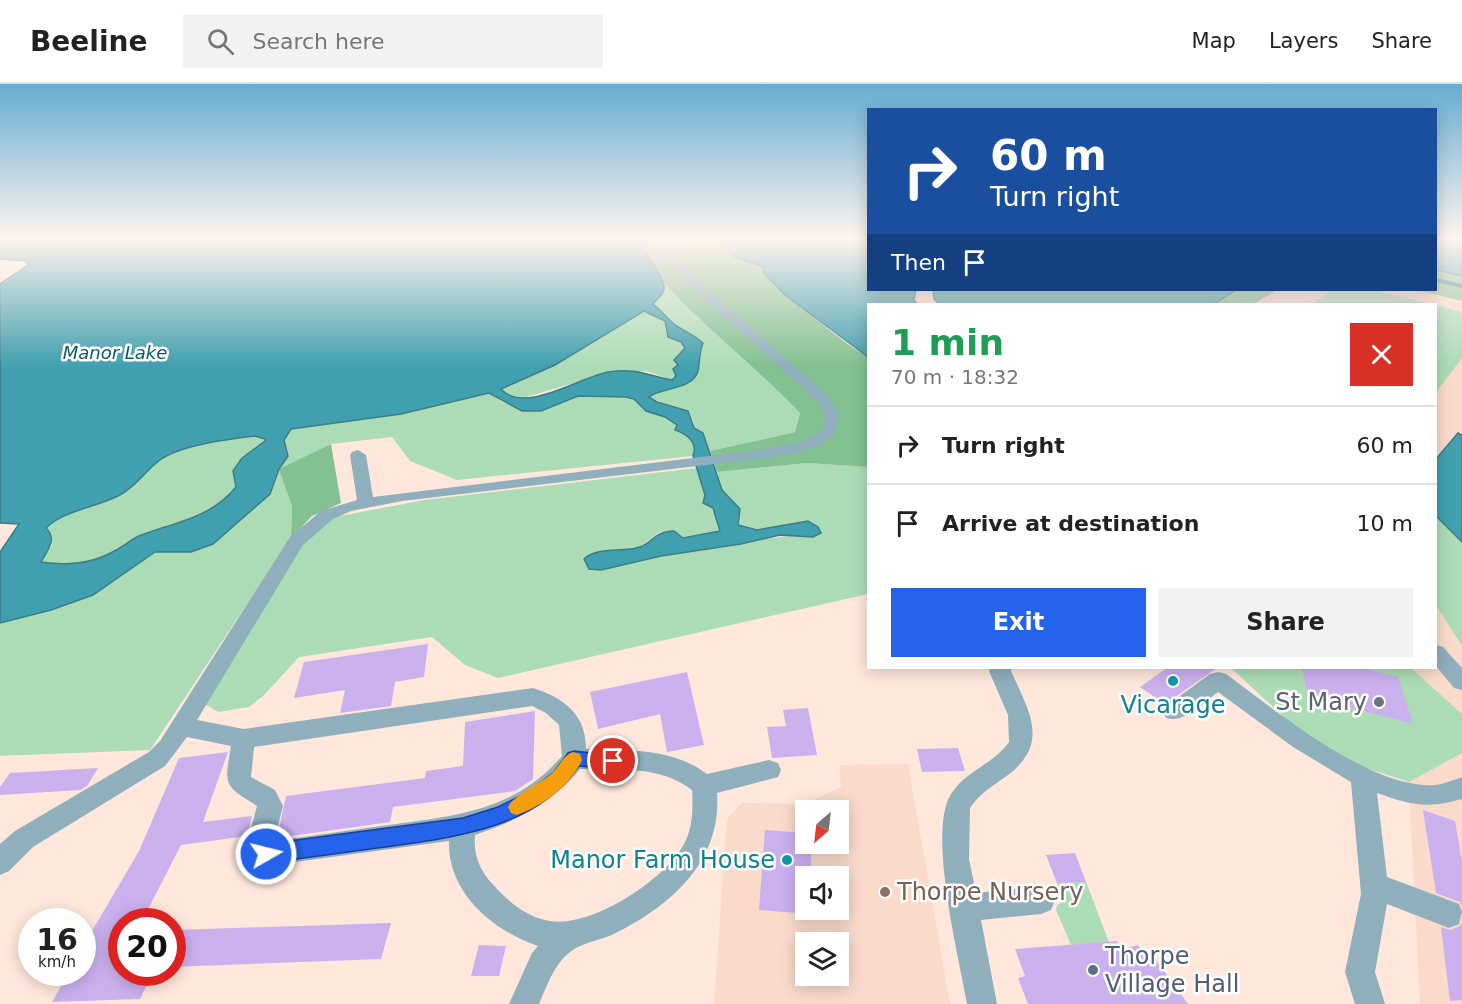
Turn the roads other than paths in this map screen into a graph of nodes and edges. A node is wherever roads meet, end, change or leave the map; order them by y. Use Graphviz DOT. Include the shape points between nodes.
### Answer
graph roads {
  1 [pos="691,281"];
  2 [pos="358,455"];
  3 [pos="366,502"];
  4 [pos="1437,653"];
  5 [pos="1001,669"];
  6 [pos="1462,682"];
  7 [pos="1174,712"];
  8 [pos="182,728"];
  9 [pos="244,739"];
  10 [pos="574,759"];
  11 [pos="769,770"];
  12 [pos="1363,778"];
  13 [pos="704,785"];
  14 [pos="1462,788"];
  15 [pos="463,827"];
  16 [pos="0,862"];
  17 [pos="1374,886"];
  18 [pos="1041,900"];
  19 [pos="966,908"];
  20 [pos="1449,914"];
  21 [pos="566,936"];
  22 [pos="524,1004"];
  23 [pos="982,1004"];
  24 [pos="1370,1004"];
  1 -- 3 [label="street" via="821,397 832,413 831,430 808,446"];
  2 -- 3 [label="street"];
  3 -- 8 [label="street" via="327,515 296,541"];
  4 -- 6 [label="street"];
  5 -- 19 [label="street" via="1021,724 1021,741 1014,755 975,784 958,805 956,859"];
  7 -- 12 [label="street" via="1218,680 1325,756"];
  8 -- 9 [label="street"];
  8 -- 16 [label="street" via="157,759 24,839"];
  9 -- 10 [label="street" via="533,697 556,706 570,723 576,741"];
  9 -- 15 [label="street" via="238,774 241,784 266,798 270,806 259,847 266,854"];
  10 -- 13 [label="street" via="671,765 692,774"];
  10 -- 15 [label="street" via="560,778 535,798"];
  11 -- 13 [label="street"];
  12 -- 14 [label="street" via="1434,797"];
  12 -- 17 [label="street"];
  13 -- 21 [label="street" via="707,808 699,845 683,870 657,894 608,922"];
  15 -- 21 [label="street" via="465,868 489,903 525,928 544,935"];
  17 -- 20 [label="street"];
  17 -- 24 [label="street" via="1360,972"];
  18 -- 19 [label="street"];
  19 -- 23 [label="street"];
  21 -- 22 [label="street" via="542,963"];
}
